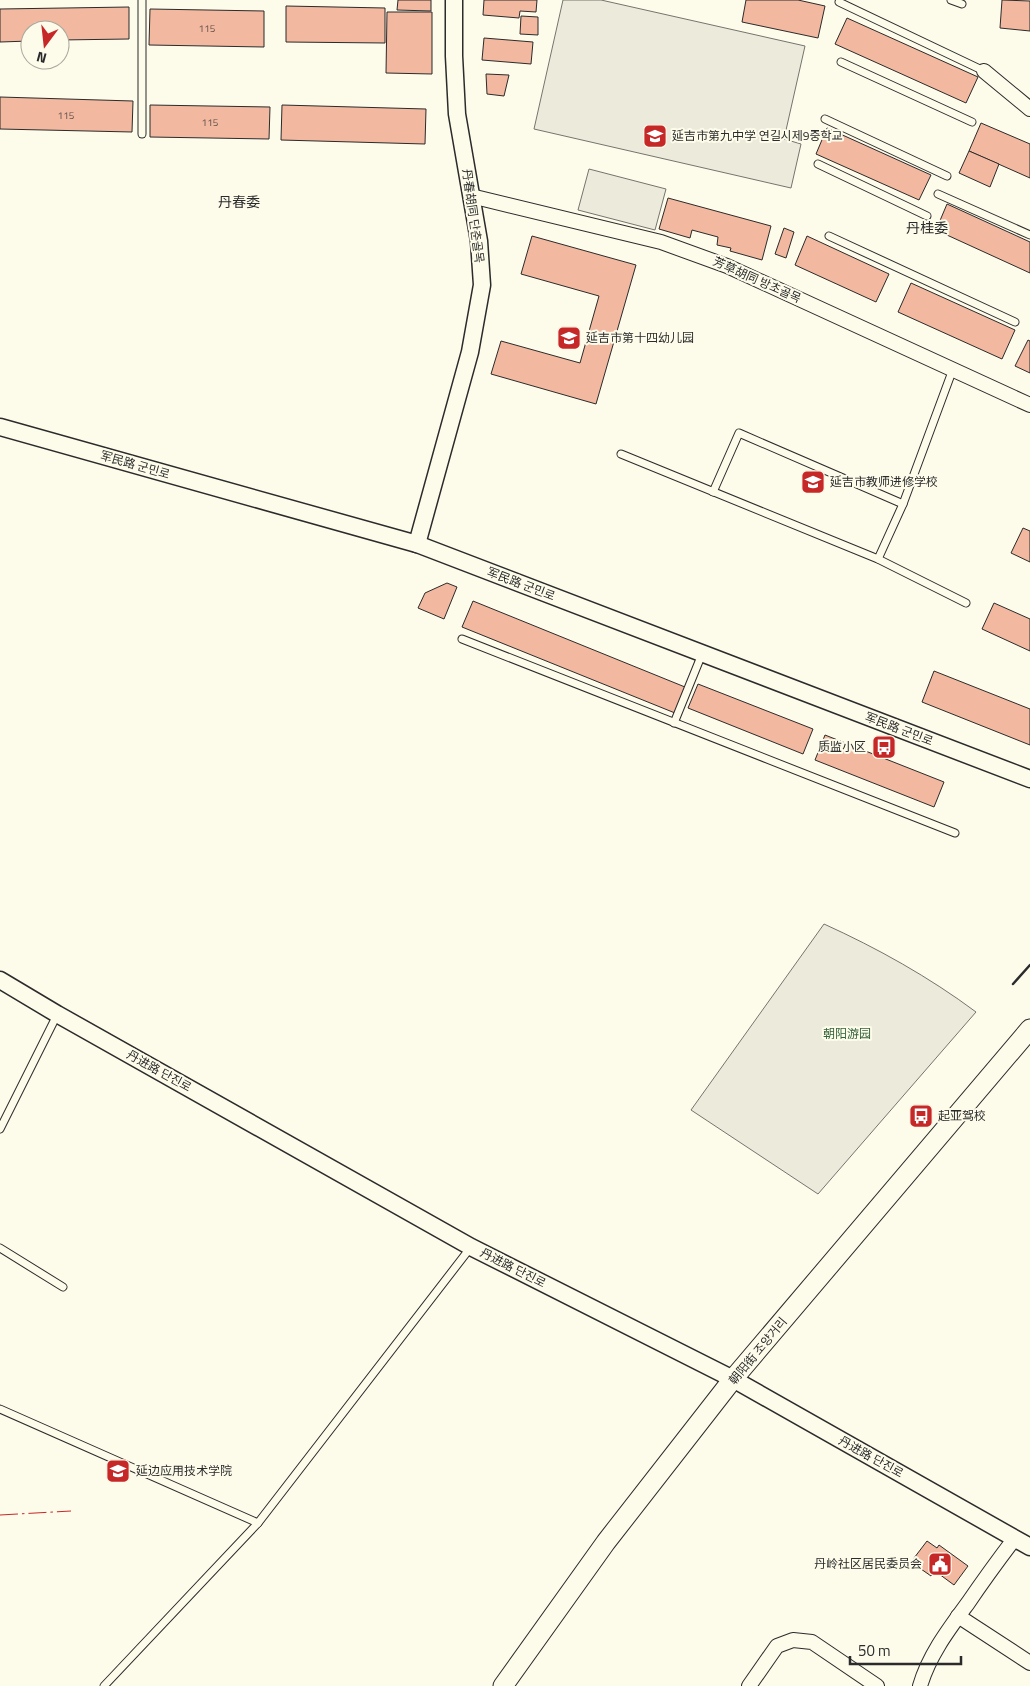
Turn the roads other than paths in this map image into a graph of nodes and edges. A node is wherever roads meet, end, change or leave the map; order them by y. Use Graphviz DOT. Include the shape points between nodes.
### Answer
graph roads {
  1 [pos="142,0"];
  2 [pos="454,0"];
  3 [pos="950,0"];
  4 [pos="839,2"];
  5 [pos="962,4"];
  6 [pos="841,62"];
  7 [pos="984,71"];
  8 [pos="1030,109"];
  9 [pos="825,119"];
  10 [pos="972,122"];
  11 [pos="142,134"];
  12 [pos="818,164"];
  13 [pos="947,176"];
  14 [pos="938,194"];
  15 [pos="470,196"];
  16 [pos="927,216"];
  17 [pos="1030,235"];
  18 [pos="829,236"];
  19 [pos="1015,322"];
  20 [pos="954,369"];
  21 [pos="1030,404"];
  22 [pos="0,427"];
  23 [pos="621,454"];
  24 [pos="712,492"];
  25 [pos="903,504"];
  26 [pos="417,544"];
  27 [pos="878,559"];
  28 [pos="966,603"];
  29 [pos="462,638"];
  30 [pos="703,654"];
  31 [pos="674,723"];
  32 [pos="1030,779"];
  33 [pos="955,833"];
  34 [pos="0,980"];
  35 [pos="57,1014"];
  36 [pos="1030,1029"];
  37 [pos="0,1129"];
  38 [pos="471,1246"];
  39 [pos="0,1248"];
  40 [pos="62,1287"];
  41 [pos="733,1380"];
  42 [pos="0,1409"];
  43 [pos="258,1523"];
  44 [pos="1015,1538"];
  45 [pos="1030,1547"];
  46 [pos="958,1616"];
  47 [pos="1030,1663"];
  48 [pos="104,1686"];
  49 [pos="503,1686"];
  50 [pos="749,1686"];
  51 [pos="877,1686"];
  52 [pos="920,1686"];
  1 -- 11 [label="lane"];
  2 -- 15 [label="street, 丹春胡同 단춘골목" via="457,114"];
  3 -- 5 [label="lane"];
  4 -- 7 [label="lane"];
  6 -- 10 [label="lane"];
  7 -- 8 [label="street"];
  9 -- 13 [label="lane"];
  12 -- 16 [label="lane"];
  14 -- 17 [label="lane"];
  15 -- 20 [label="street, 芳草胡同 방초골목" via="661,242 727,266"];
  15 -- 26 [label="street, 丹春胡同 단춘골목" via="479,242 482,285 470,352"];
  18 -- 19 [label="lane"];
  20 -- 21 [label="street, 芳草胡同 방초골목"];
  20 -- 25 [label="lane"];
  22 -- 26 [label="street, 军民路 군민로"];
  23 -- 24 [label="lane"];
  24 -- 25 [label="lane" via="739,433"];
  24 -- 27 [label="lane"];
  25 -- 27 [label="lane"];
  26 -- 30 [label="street, 军民路 군민로"];
  27 -- 28 [label="lane"];
  29 -- 31 [label="lane"];
  30 -- 31 [label="lane"];
  30 -- 32 [label="street, 军民路 군민로"];
  31 -- 33 [label="lane"];
  34 -- 35 [label="street, 丹进路 단진로"];
  35 -- 37 [label="lane"];
  35 -- 38 [label="street, 丹进路 단진로"];
  36 -- 41 [label="main road, 朝阳街 조양거리"];
  38 -- 41 [label="street, 丹进路 단진로"];
  38 -- 43 [label="lane"];
  39 -- 40 [label="lane"];
  41 -- 44 [label="street, 丹进路 단진로"];
  41 -- 49 [label="main road, 朝阳街 조양거리" via="606,1542"];
  42 -- 43 [label="lane"];
  43 -- 48 [label="lane"];
  44 -- 45 [label="street, 丹进路 단진로"];
  44 -- 46 [label="street"];
  46 -- 47 [label="street"];
  46 -- 52 [label="street" via="933,1654"];
  50 -- 51 [label="street" via="777,1646 794,1640 812,1642"];
}
